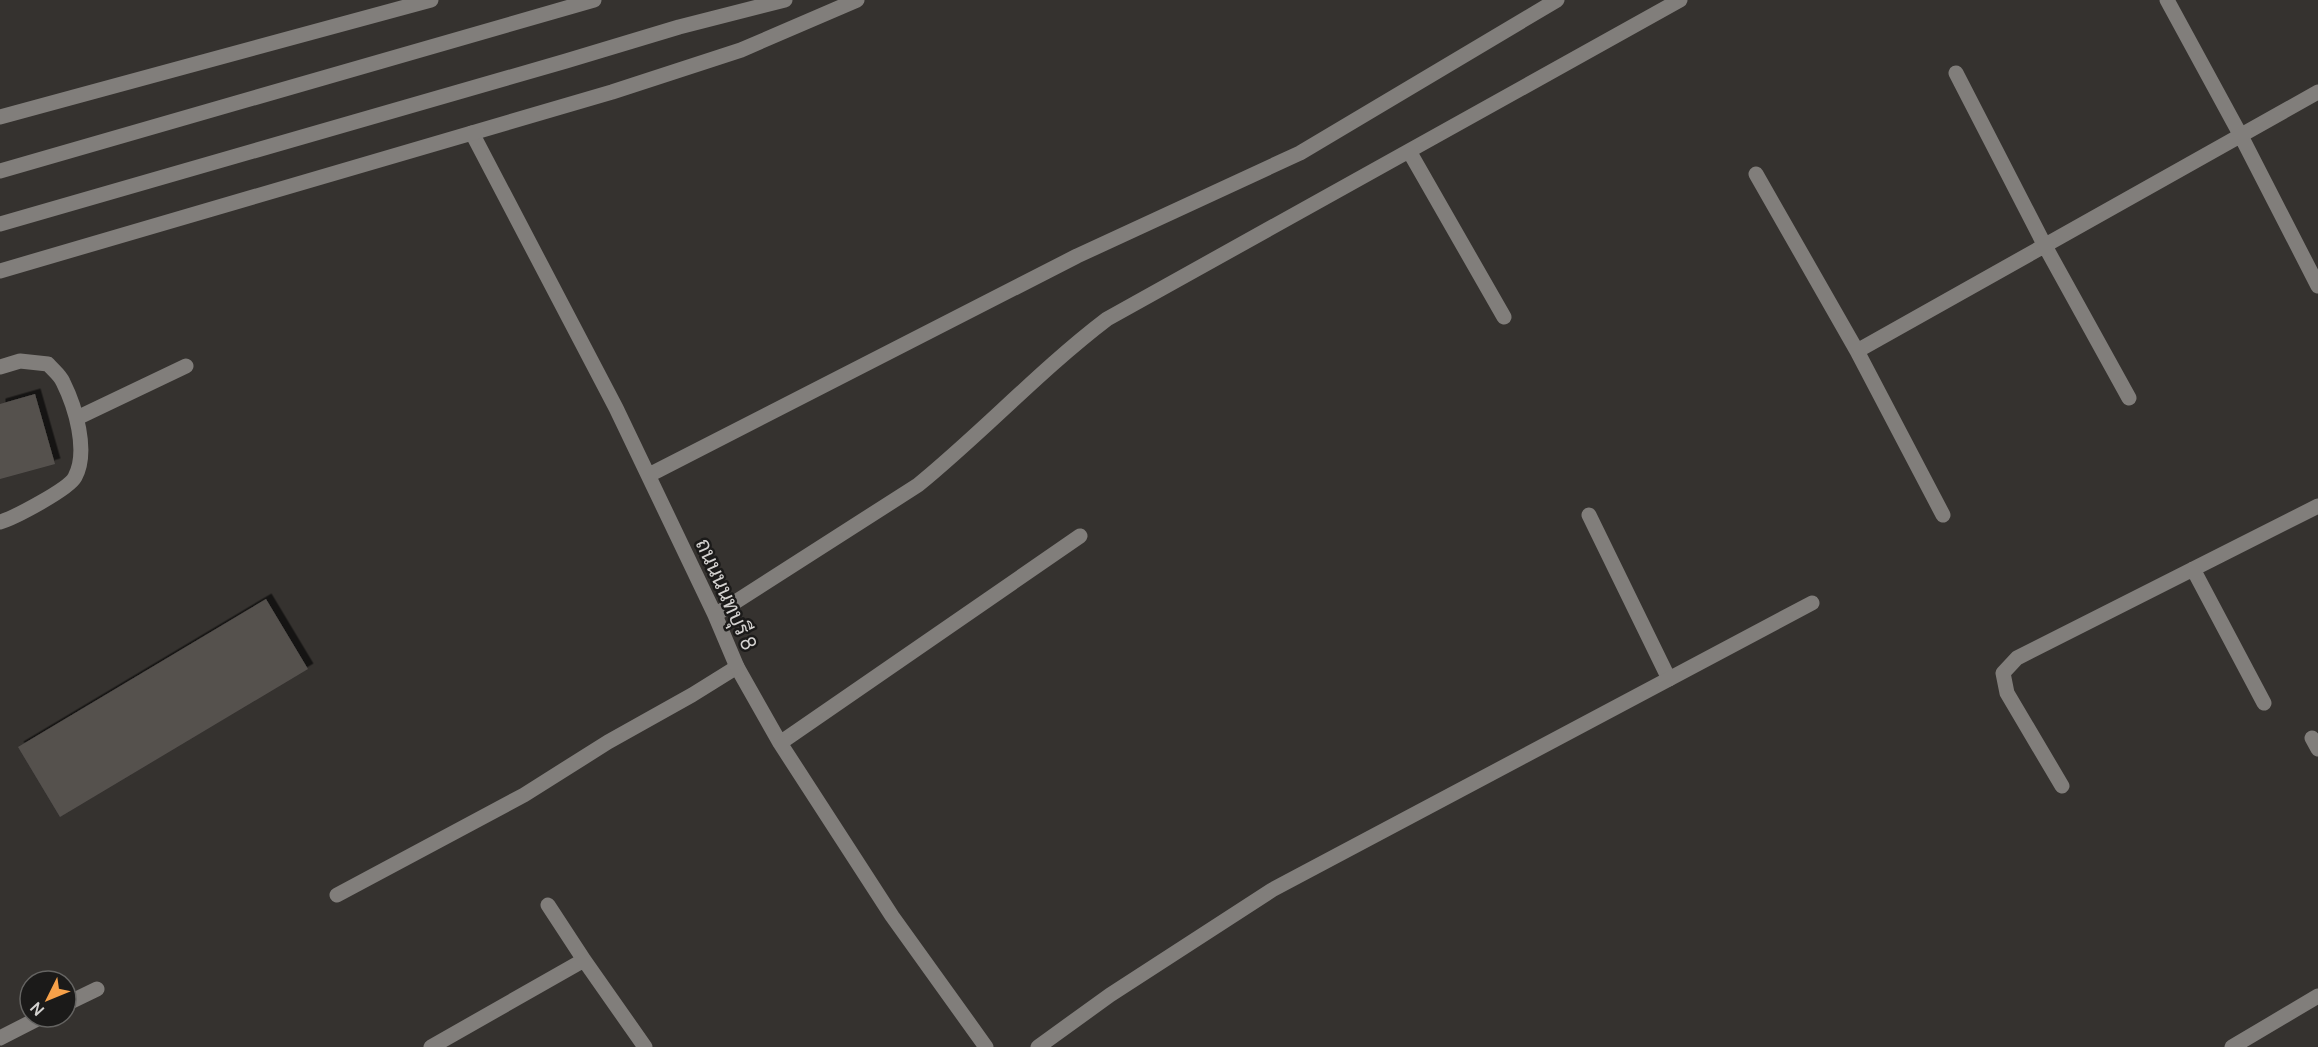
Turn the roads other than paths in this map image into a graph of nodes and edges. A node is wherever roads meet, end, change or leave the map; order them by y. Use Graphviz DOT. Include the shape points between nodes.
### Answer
graph roads {
  1 [pos="431,0"];
  2 [pos="594,0"];
  3 [pos="785,0"];
  4 [pos="857,0"];
  5 [pos="1557,0"];
  6 [pos="1680,0"];
  7 [pos="2167,0"];
  8 [pos="394,5"];
  9 [pos="1956,74"];
  10 [pos="2318,93"];
  11 [pos="0,117"];
  12 [pos="472,133"];
  13 [pos="2241,136"];
  14 [pos="1409,151"];
  15 [pos="0,171"];
  16 [pos="1756,174"];
  17 [pos="0,224"];
  18 [pos="2045,246"];
  19 [pos="0,271"];
  20 [pos="2318,286"];
  21 [pos="1504,317"];
  22 [pos="1857,351"];
  23 [pos="186,366"];
  24 [pos="0,367"];
  25 [pos="2128,398"];
  26 [pos="77,418"];
  27 [pos="649,475"];
  28 [pos="2318,506"];
  29 [pos="1589,515"];
  30 [pos="1943,515"];
  31 [pos="0,522"];
  32 [pos="1080,536"];
  33 [pos="2193,569"];
  34 [pos="1812,603"];
  35 [pos="715,615"];
  36 [pos="737,666"];
  37 [pos="1670,679"];
  38 [pos="2264,703"];
  39 [pos="780,743"];
  40 [pos="2062,786"];
  41 [pos="337,894"];
  42 [pos="548,905"];
  43 [pos="584,960"];
  44 [pos="97,989"];
  45 [pos="2318,996"];
  46 [pos="78,999"];
  47 [pos="18,1029"];
  48 [pos="0,1038"];
  49 [pos="431,1047"];
  50 [pos="645,1047"];
  51 [pos="986,1047"];
  52 [pos="1038,1047"];
  53 [pos="2232,1047"];
  1 -- 8 [label="street"];
  2 -- 15 [label="street"];
  3 -- 17 [label="street" via="679,27"];
  4 -- 12 [label="street" via="741,50"];
  5 -- 27 [label="street" via="1300,153 1077,256"];
  6 -- 14 [label="street"];
  7 -- 13 [label="street"];
  8 -- 11 [label="street"];
  9 -- 18 [label="street"];
  10 -- 13 [label="street"];
  12 -- 19 [label="street"];
  12 -- 27 [label="street, ถนนนนทบุรี 8"];
  13 -- 18 [label="street"];
  13 -- 20 [label="street"];
  14 -- 21 [label="street"];
  14 -- 35 [label="street" via="1107,319 1066,350 918,485"];
  16 -- 22 [label="street"];
  18 -- 22 [label="street"];
  18 -- 25 [label="street"];
  22 -- 30 [label="street"];
  23 -- 26 [label="street"];
  24 -- 26 [label="street" via="20,361 48,364 63,380"];
  26 -- 31 [label="street" via="82,449 75,477 53,495"];
  27 -- 35 [label="street, ถนนนนทบุรี 8"];
  28 -- 33 [label="street"];
  29 -- 37 [label="street"];
  32 -- 39 [label="street"];
  33 -- 38 [label="street"];
  33 -- 40 [label="street" via="2018,658 2003,673 2007,693"];
  34 -- 37 [label="street"];
  35 -- 36 [label="street, ถนนนนทบุรี 8"];
  36 -- 39 [label="street, ถนนนนทบุรี 8"];
  36 -- 41 [label="street" via="524,795"];
  37 -- 52 [label="street" via="1272,890 1110,995"];
  39 -- 51 [label="street, ถนนนนทบุรี 8" via="892,916"];
  42 -- 43 [label="street"];
  43 -- 49 [label="street"];
  43 -- 50 [label="street"];
  44 -- 46 [label="street"];
  45 -- 53 [label="street"];
  47 -- 48 [label="street"];
}
